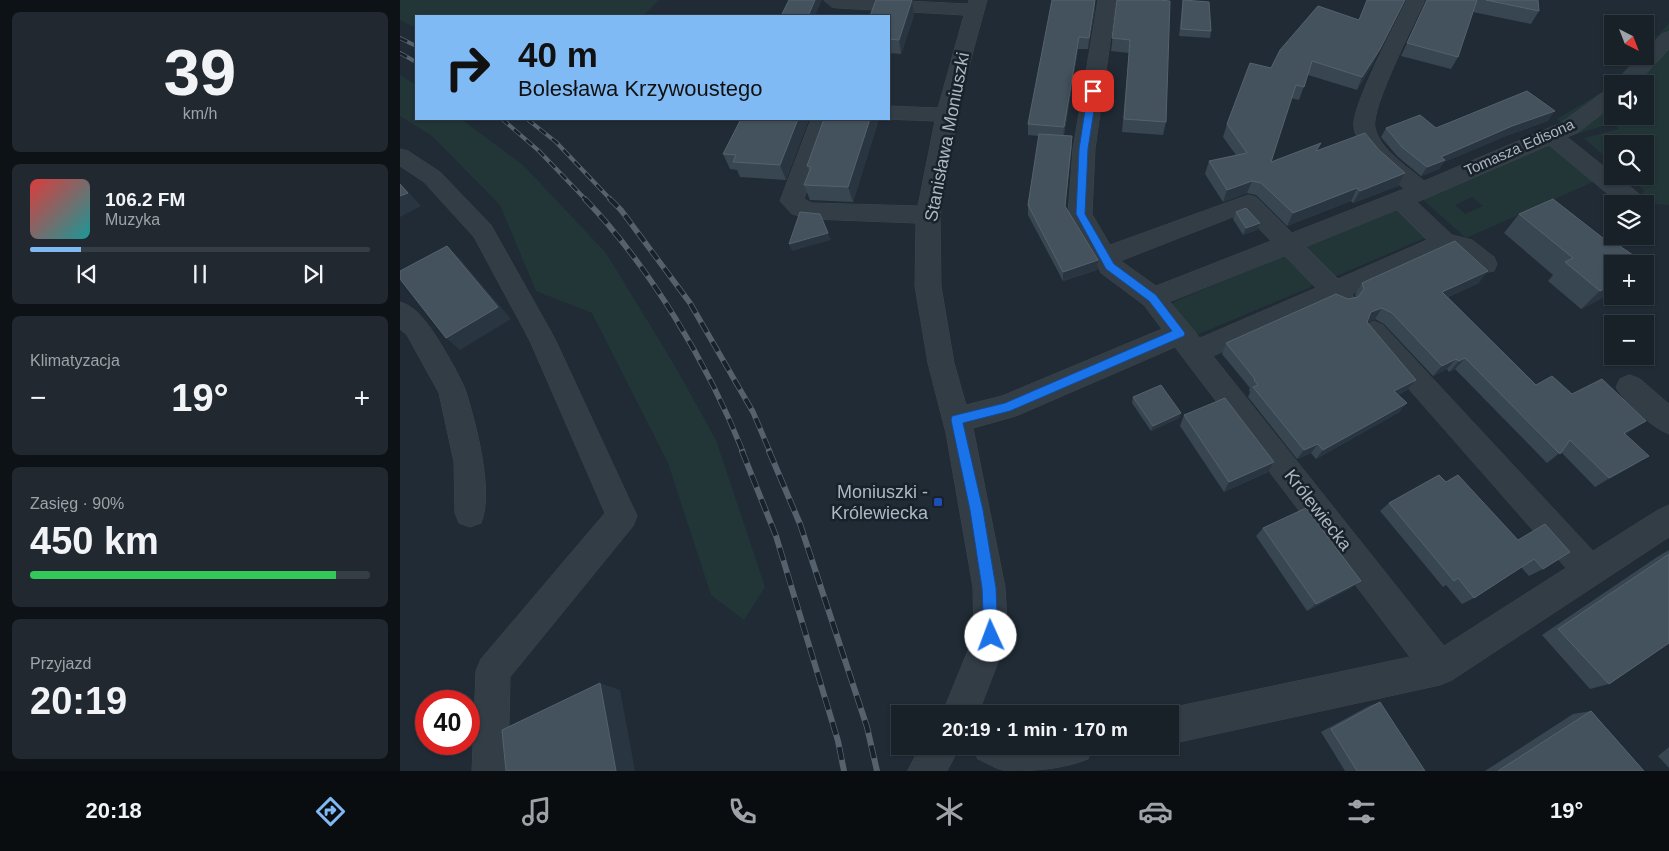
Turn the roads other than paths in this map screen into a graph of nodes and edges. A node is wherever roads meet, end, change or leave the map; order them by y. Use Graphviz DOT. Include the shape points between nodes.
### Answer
graph roads {
  1 [pos="1107,0"];
  2 [pos="1416,0"];
  3 [pos="976,5"];
  4 [pos="833,6"];
  5 [pos="1669,38"];
  6 [pos="1633,75"];
  7 [pos="1604,102"];
  8 [pos="890,113"];
  9 [pos="947,115"];
  10 [pos="822,120"];
  11 [pos="1552,135"];
  12 [pos="400,156"];
  13 [pos="1625,195"];
  14 [pos="1410,196"];
  15 [pos="928,215"];
  16 [pos="1445,242"];
  17 [pos="1287,244"];
  18 [pos="1105,257"];
  19 [pos="1485,264"];
  20 [pos="1338,294"];
  21 [pos="1153,298"];
  22 [pos="400,312"];
  23 [pos="1374,332"];
  24 [pos="1187,343"];
  25 [pos="1630,387"];
  26 [pos="956,420"];
  27 [pos="1669,422"];
  28 [pos="470,513"];
  29 [pos="1669,520"];
  30 [pos="1590,571"];
  31 [pos="1440,668"];
  32 [pos="964,705"];
  33 [pos="1179,724"];
  34 [pos="936,755"];
  35 [pos="1011,755"];
  36 [pos="1032,755"];
  37 [pos="490,771"];
  38 [pos="926,771"];
  1 -- 18 [label="street, Królewiecka" via="1084,149 1080,214"];
  2 -- 14 [label="street" via="1367,106 1364,126 1375,150"];
  3 -- 4 [label="street"];
  3 -- 9 [label="street, Stanisława Moniuszki"];
  5 -- 6 [label="street"];
  7 -- 11 [label="street, Tomasza Edisona" via="1569,128"];
  8 -- 9 [label="street"];
  9 -- 15 [label="street, Stanisława Moniuszki"];
  10 -- 15 [label="street" via="792,201 800,208 812,211"];
  11 -- 13 [label="street"];
  11 -- 14 [label="street, Tomasza Edisona"];
  12 -- 37 [label="street" via="432,177 484,232 542,339 622,516 493,671"];
  14 -- 16 [label="street"];
  14 -- 17 [label="street, Tomasza Edisona"];
  15 -- 26 [label="street, Stanisława Moniuszki" via="928,286 941,363"];
  16 -- 19 [label="street" via="1462,246"];
  16 -- 20 [label="street"];
  17 -- 18 [label="street" via="1248,202"];
  17 -- 20 [label="street"];
  17 -- 21 [label="street, Tomasza Edisona"];
  18 -- 21 [label="street, Królewiecka" via="1110,266"];
  20 -- 24 [label="street"];
  21 -- 24 [label="street, Królewiecka"];
  22 -- 28 [label="street" via="416,328 452,391 468,462"];
  23 -- 30 [label="street"];
  24 -- 26 [label="street" via="1006,407"];
  24 -- 31 [label="street, Królewiecka"];
  25 -- 27 [label="street"];
  26 -- 32 [label="street, Stanisława Moniuszki" via="989,588 991,636"];
  29 -- 30 [label="street"];
  30 -- 31 [label="street"];
  31 -- 33 [label="street"];
  34 -- 38 [label="street"];
  35 -- 36 [label="street" via="1018,758"];
}
